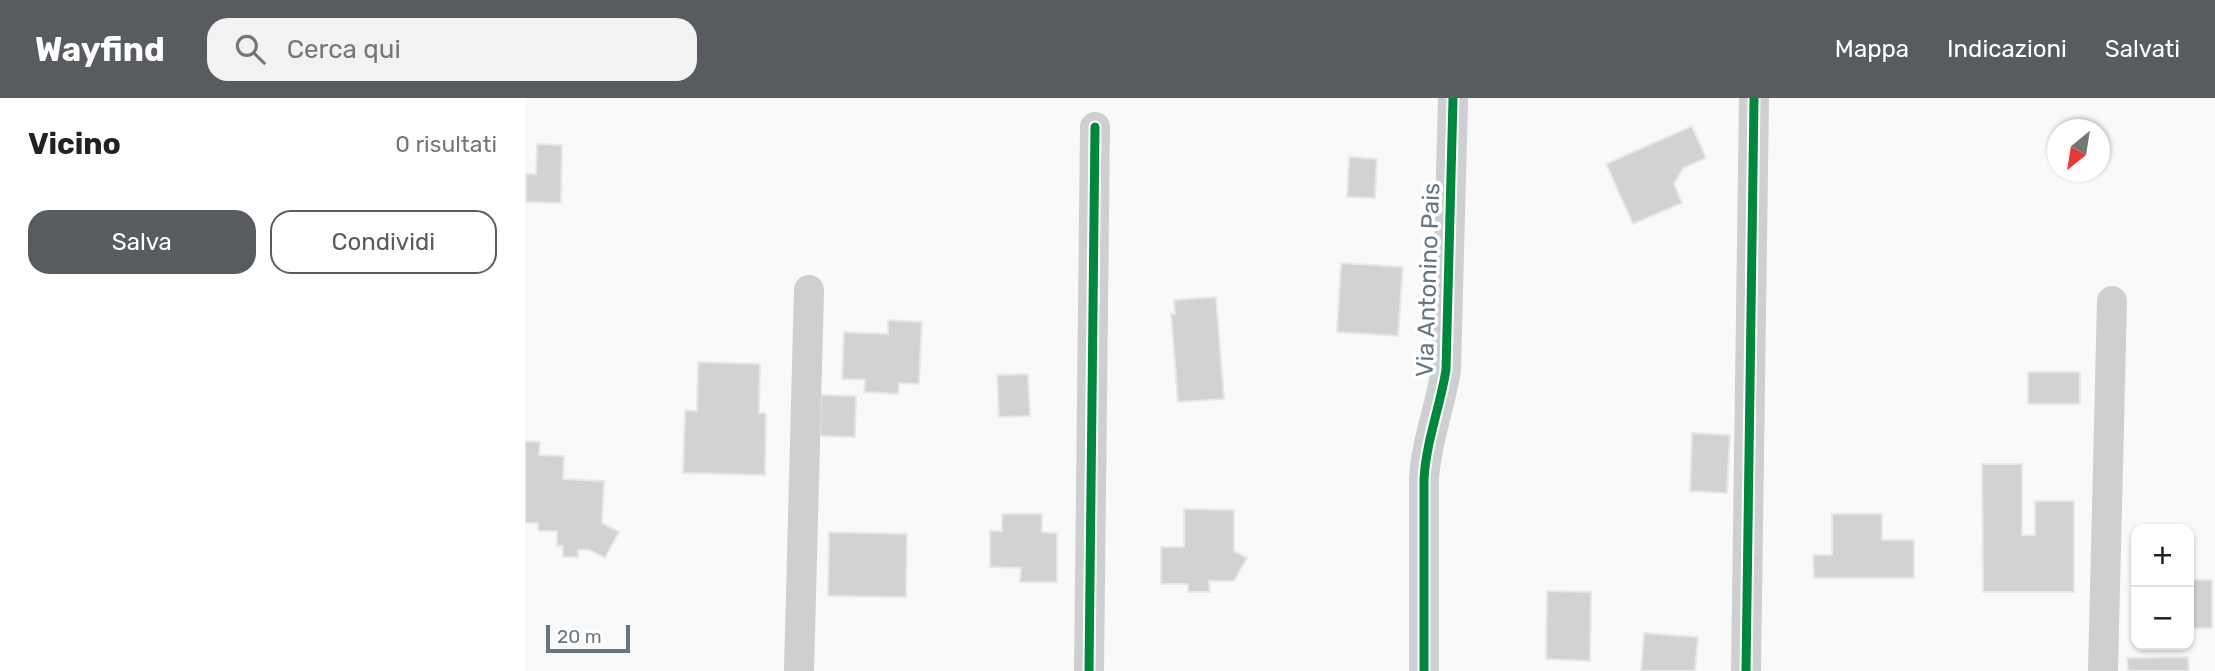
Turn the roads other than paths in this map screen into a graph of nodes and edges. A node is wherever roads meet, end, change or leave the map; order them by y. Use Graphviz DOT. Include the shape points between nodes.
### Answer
graph roads {
  1 [pos="1453,98"];
  2 [pos="1754,98"];
  3 [pos="1095,127"];
  4 [pos="809,290"];
  5 [pos="2112,301"];
  6 [pos="799,671"];
  7 [pos="1089,671"];
  8 [pos="1423,671"];
  9 [pos="1745,671"];
  10 [pos="2103,671"];
  1 -- 8 [label="street, Via Antonino Pais" via="1447,360 1424,479"];
  2 -- 9 [label="street"];
  3 -- 7 [label="street"];
  4 -- 6 [label="street"];
  5 -- 10 [label="street"];
}
